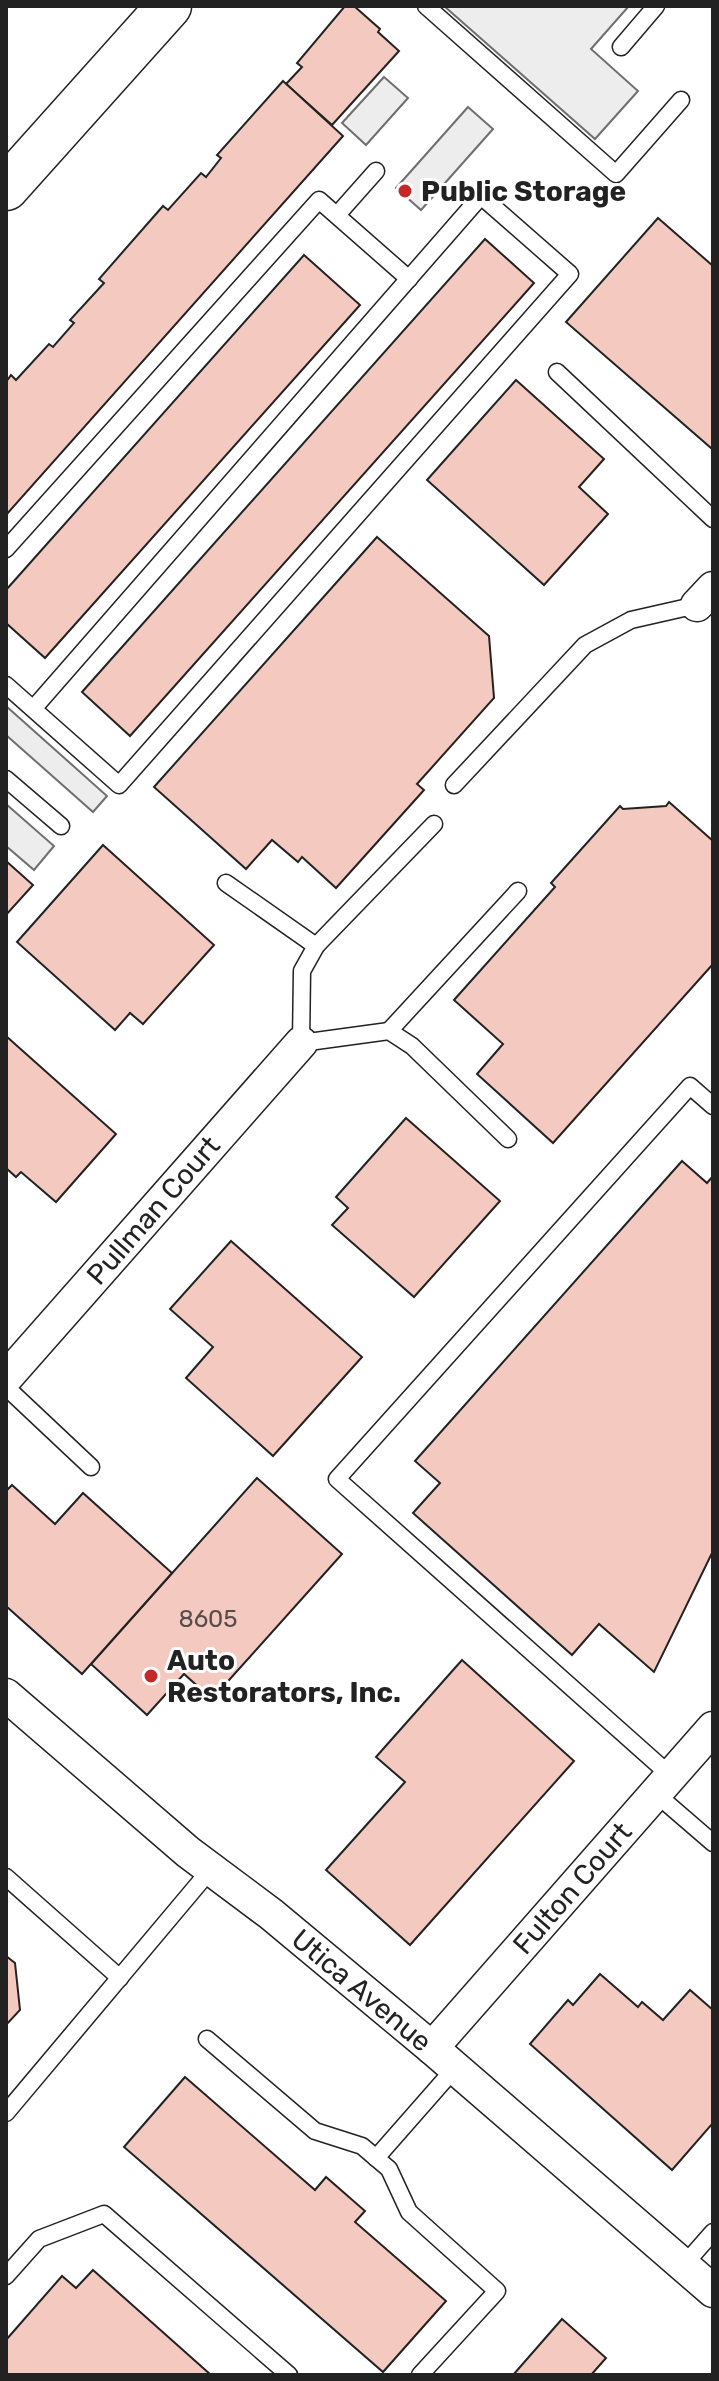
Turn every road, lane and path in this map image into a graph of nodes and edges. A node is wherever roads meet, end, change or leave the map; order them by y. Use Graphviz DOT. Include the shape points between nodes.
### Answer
graph roads {
  1 [pos="169,6"];
  2 [pos="426,6"];
  3 [pos="656,6"];
  4 [pos="621,47"];
  5 [pos="681,100"];
  6 [pos="376,171"];
  7 [pos="6,188"];
  8 [pos="337,215"];
  9 [pos="409,279"];
  10 [pos="557,372"];
  11 [pos="713,519"];
  12 [pos="6,549"];
  13 [pos="705,596"];
  14 [pos="6,685"];
  15 [pos="33,709"];
  16 [pos="6,779"];
  17 [pos="454,785"];
  18 [pos="434,824"];
  19 [pos="61,826"];
  20 [pos="226,883"];
  21 [pos="518,891"];
  22 [pos="316,946"];
  23 [pos="389,1031"];
  24 [pos="301,1043"];
  25 [pos="713,1106"];
  26 [pos="508,1139"];
  27 [pos="6,1378"];
  28 [pos="6,1387"];
  29 [pos="91,1467"];
  30 [pos="6,1695"];
  31 [pos="713,1728"];
  32 [pos="663,1784"];
  33 [pos="713,1843"];
  34 [pos="211,1869"];
  35 [pos="6,1877"];
  36 [pos="120,1978"];
  37 [pos="207,2039"];
  38 [pos="444,2058"];
  39 [pos="6,2113"];
  40 [pos="376,2158"];
  41 [pos="713,2232"];
  42 [pos="683,2266"];
  43 [pos="6,2276"];
  44 [pos="713,2291"];
  45 [pos="289,2375"];
  46 [pos="420,2375"];
  1 -- 7 [label="main road"];
  2 -- 5 [label="lane" via="616,174"];
  3 -- 4 [label="lane"];
  6 -- 8 [label="lane"];
  8 -- 9 [label="lane"];
  8 -- 12 [label="lane" via="319,200"];
  9 -- 15 [label="lane"];
  9 -- 15 [label="lane" via="481,196 570,274 119,785"];
  10 -- 11 [label="lane"];
  13 -- 17 [label="lane" via="631,620 585,645"];
  14 -- 15 [label="lane"];
  16 -- 19 [label="lane"];
  18 -- 22 [label="lane"];
  20 -- 22 [label="lane"];
  21 -- 23 [label="lane"];
  22 -- 24 [label="lane" via="302,971"];
  23 -- 24 [label="lane"];
  23 -- 26 [label="lane" via="412,1046"];
  24 -- 27 [label="street, Pullman Court"];
  25 -- 32 [label="lane" via="690,1086 337,1479"];
  28 -- 29 [label="lane"];
  30 -- 34 [label="street, Utica Avenue"];
  31 -- 32 [label="street, Fulton Court"];
  32 -- 33 [label="lane"];
  32 -- 38 [label="street, Fulton Court"];
  34 -- 36 [label="lane"];
  34 -- 38 [label="street, Utica Avenue"];
  35 -- 36 [label="lane"];
  36 -- 39 [label="lane"];
  37 -- 40 [label="lane" via="315,2131 362,2146"];
  38 -- 40 [label="lane"];
  38 -- 42 [label="street, Utica Avenue"];
  40 -- 46 [label="lane" via="389,2169 409,2212 497,2291"];
  41 -- 42 [label="lane"];
  42 -- 44 [label="street, Utica Avenue"];
  43 -- 45 [label="lane" via="39,2239 104,2214"];
}
